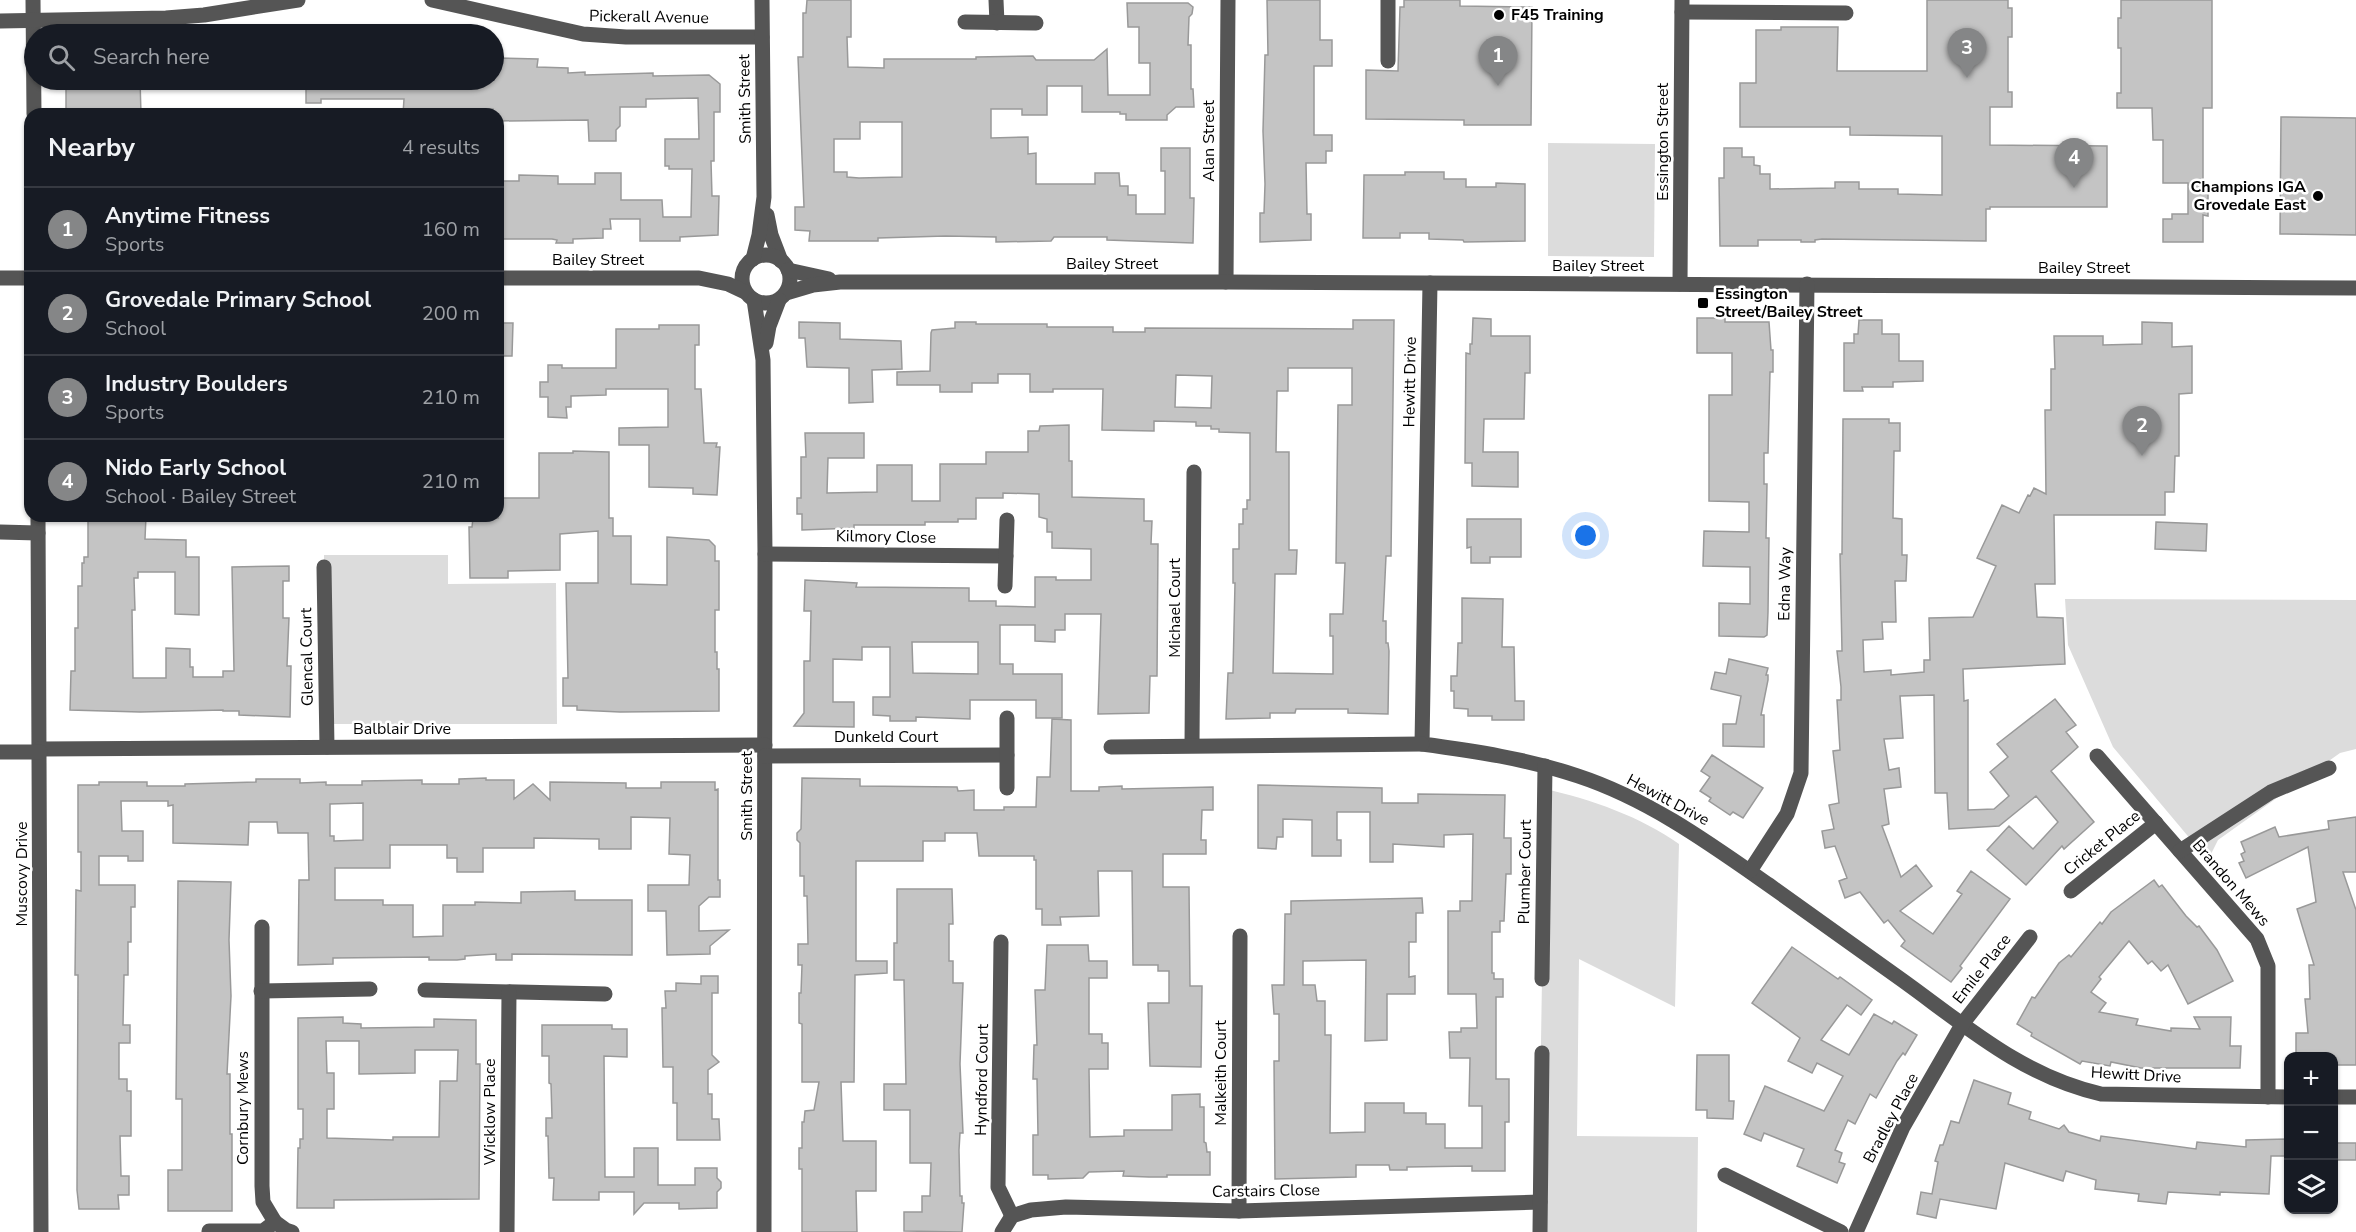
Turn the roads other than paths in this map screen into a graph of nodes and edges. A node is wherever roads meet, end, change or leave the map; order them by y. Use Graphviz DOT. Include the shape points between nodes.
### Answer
graph roads {
  1 [pos="33,0"];
  2 [pos="298,0"];
  3 [pos="432,0"];
  4 [pos="762,0"];
  5 [pos="996,0"];
  6 [pos="1228,0"];
  7 [pos="1388,0"];
  8 [pos="1682,6"];
  9 [pos="1846,13"];
  10 [pos="33,20"];
  11 [pos="0,21"];
  12 [pos="965,22"];
  13 [pos="997,23"];
  14 [pos="1036,23"];
  15 [pos="33,24"];
  16 [pos="762,37"];
  17 [pos="1388,61"];
  18 [pos="34,90"];
  19 [pos="34,108"];
  20 [pos="764,197"];
  21 [pos="749,262"];
  22 [pos="785,265"];
  23 [pos="0,278"];
  24 [pos="24,278"];
  25 [pos="504,278"];
  26 [pos="699,278"];
  27 [pos="840,282"];
  28 [pos="1226,282"];
  29 [pos="1430,283"];
  30 [pos="1680,284"];
  31 [pos="1807,284"];
  32 [pos="2356,288"];
  33 [pos="750,296"];
  34 [pos="783,296"];
  35 [pos="763,360"];
  36 [pos="1194,472"];
  37 [pos="1007,520"];
  38 [pos="38,522"];
  39 [pos="0,532"];
  40 [pos="38,532"];
  41 [pos="765,554"];
  42 [pos="1006,556"];
  43 [pos="324,567"];
  44 [pos="1005,586"];
  45 [pos="1007,718"];
  46 [pos="1422,744"];
  47 [pos="1192,745"];
  48 [pos="327,747"];
  49 [pos="1111,747"];
  50 [pos="40,750"];
  51 [pos="765,750"];
  52 [pos="0,752"];
  53 [pos="1007,755"];
  54 [pos="2097,756"];
  55 [pos="1545,766"];
  56 [pos="2329,768"];
  57 [pos="1007,788"];
  58 [pos="2156,823"];
  59 [pos="2180,851"];
  60 [pos="1750,871"];
  61 [pos="2071,891"];
  62 [pos="262,927"];
  63 [pos="1240,936"];
  64 [pos="2030,937"];
  65 [pos="1001,942"];
  66 [pos="1542,979"];
  67 [pos="370,989"];
  68 [pos="425,990"];
  69 [pos="261,991"];
  70 [pos="509,992"];
  71 [pos="605,994"];
  72 [pos="1963,1023"];
  73 [pos="1542,1053"];
  74 [pos="2268,1096"];
  75 [pos="2284,1097"];
  76 [pos="2338,1097"];
  77 [pos="2356,1097"];
  78 [pos="1725,1174"];
  79 [pos="1540,1202"];
  80 [pos="1239,1211"];
  81 [pos="1012,1216"];
  82 [pos="275,1222"];
  83 [pos="209,1231"];
  84 [pos="40,1232"];
  85 [pos="292,1232"];
  86 [pos="507,1232"];
  87 [pos="764,1232"];
  88 [pos="1002,1232"];
  89 [pos="1540,1232"];
  90 [pos="1840,1232"];
  91 [pos="1856,1232"];
  1 -- 10 [label="street"];
  2 -- 10 [label="street" via="166,18"];
  3 -- 16 [label="street, Pickerall Avenue" via="583,34"];
  4 -- 16 [label="street, Smith Street"];
  5 -- 13 [label="street"];
  6 -- 28 [label="street, Alan Street"];
  7 -- 17 [label="street"];
  8 -- 9 [label="street"];
  8 -- 30 [label="street, Essington Street"];
  10 -- 11 [label="street"];
  10 -- 15 [label="street"];
  12 -- 13 [label="street"];
  13 -- 14 [label="street"];
  16 -- 20 [label="street, Smith Street"];
  18 -- 19 [label="street"];
  20 -- 21 [label="street, Smith Street" via="759,235"];
  20 -- 22 [label="street, Smith Street" via="771,235"];
  21 -- 22 [label="street, Bailey Street" via="771,256"];
  21 -- 26 [label="street, Bailey Street" via="726,273"];
  21 -- 33 [label="street" via="742,281"];
  22 -- 27 [label="street, Bailey Street"];
  22 -- 34 [label="street" via="790,281"];
  23 -- 24 [label="street"];
  25 -- 26 [label="street, Bailey Street"];
  26 -- 33 [label="street, Bailey Street" via="728,284"];
  27 -- 28 [label="street, Bailey Street"];
  27 -- 34 [label="street, Bailey Street" via="813,285"];
  28 -- 29 [label="street, Bailey Street"];
  29 -- 30 [label="street, Bailey Street"];
  29 -- 46 [label="street, Hewitt Drive"];
  30 -- 31 [label="street, Bailey Street"];
  31 -- 32 [label="street, Bailey Street"];
  31 -- 60 [label="street, Edna Way" via="1801,773 1787,814"];
  33 -- 34 [label="street, Bailey Street" via="761,303"];
  33 -- 35 [label="street, Smith Street"];
  34 -- 35 [label="street, Smith Street" via="769,326"];
  35 -- 41 [label="street, Smith Street"];
  36 -- 47 [label="street, Michael Court"];
  37 -- 42 [label="street"];
  38 -- 40 [label="street, Muscovy Drive"];
  39 -- 40 [label="street"];
  40 -- 50 [label="street, Muscovy Drive"];
  41 -- 42 [label="street, Kilmory Close"];
  41 -- 51 [label="street, Smith Street"];
  42 -- 44 [label="street"];
  43 -- 48 [label="street, Glencal Court"];
  45 -- 53 [label="street"];
  46 -- 47 [label="street"];
  46 -- 55 [label="street, Hewitt Drive"];
  47 -- 49 [label="street"];
  48 -- 50 [label="street, Balblair Drive"];
  48 -- 51 [label="street, Balblair Drive"];
  50 -- 52 [label="street, Balblair Drive"];
  50 -- 84 [label="street, Muscovy Drive"];
  51 -- 53 [label="street, Dunkeld Court"];
  51 -- 87 [label="street, Smith Street"];
  53 -- 57 [label="street"];
  54 -- 58 [label="street, Brandon Mews"];
  55 -- 60 [label="street, Hewitt Drive" via="1579,776 1651,808"];
  55 -- 66 [label="street, Plumber Court"];
  56 -- 59 [label="street" via="2271,792"];
  58 -- 59 [label="street, Brandon Mews"];
  58 -- 61 [label="street, Cricket Place"];
  59 -- 74 [label="street, Brandon Mews" via="2257,939 2268,966"];
  60 -- 72 [label="street, Hewitt Drive"];
  62 -- 69 [label="street, Cornbury Mews"];
  63 -- 80 [label="street, Malkeith Court"];
  64 -- 72 [label="street, Emile Place"];
  65 -- 81 [label="street, Hyndford Court" via="998,1187"];
  67 -- 69 [label="street"];
  68 -- 70 [label="street"];
  69 -- 82 [label="street, Cornbury Mews" via="262,1186 263,1202"];
  70 -- 71 [label="street"];
  70 -- 86 [label="street, Wicklow Place"];
  72 -- 74 [label="street, Hewitt Drive" via="2025,1066 2073,1088 2101,1094"];
  72 -- 91 [label="street, Bradley Place" via="1903,1127"];
  73 -- 79 [label="street"];
  74 -- 75 [label="street, Hewitt Drive"];
  76 -- 77 [label="street"];
  78 -- 90 [label="street"];
  79 -- 80 [label="street, Carstairs Close"];
  79 -- 89 [label="street"];
  80 -- 81 [label="street, Carstairs Close" via="1066,1207"];
  81 -- 88 [label="street"];
  82 -- 83 [label="street" via="263,1231"];
  82 -- 85 [label="street"];
}
